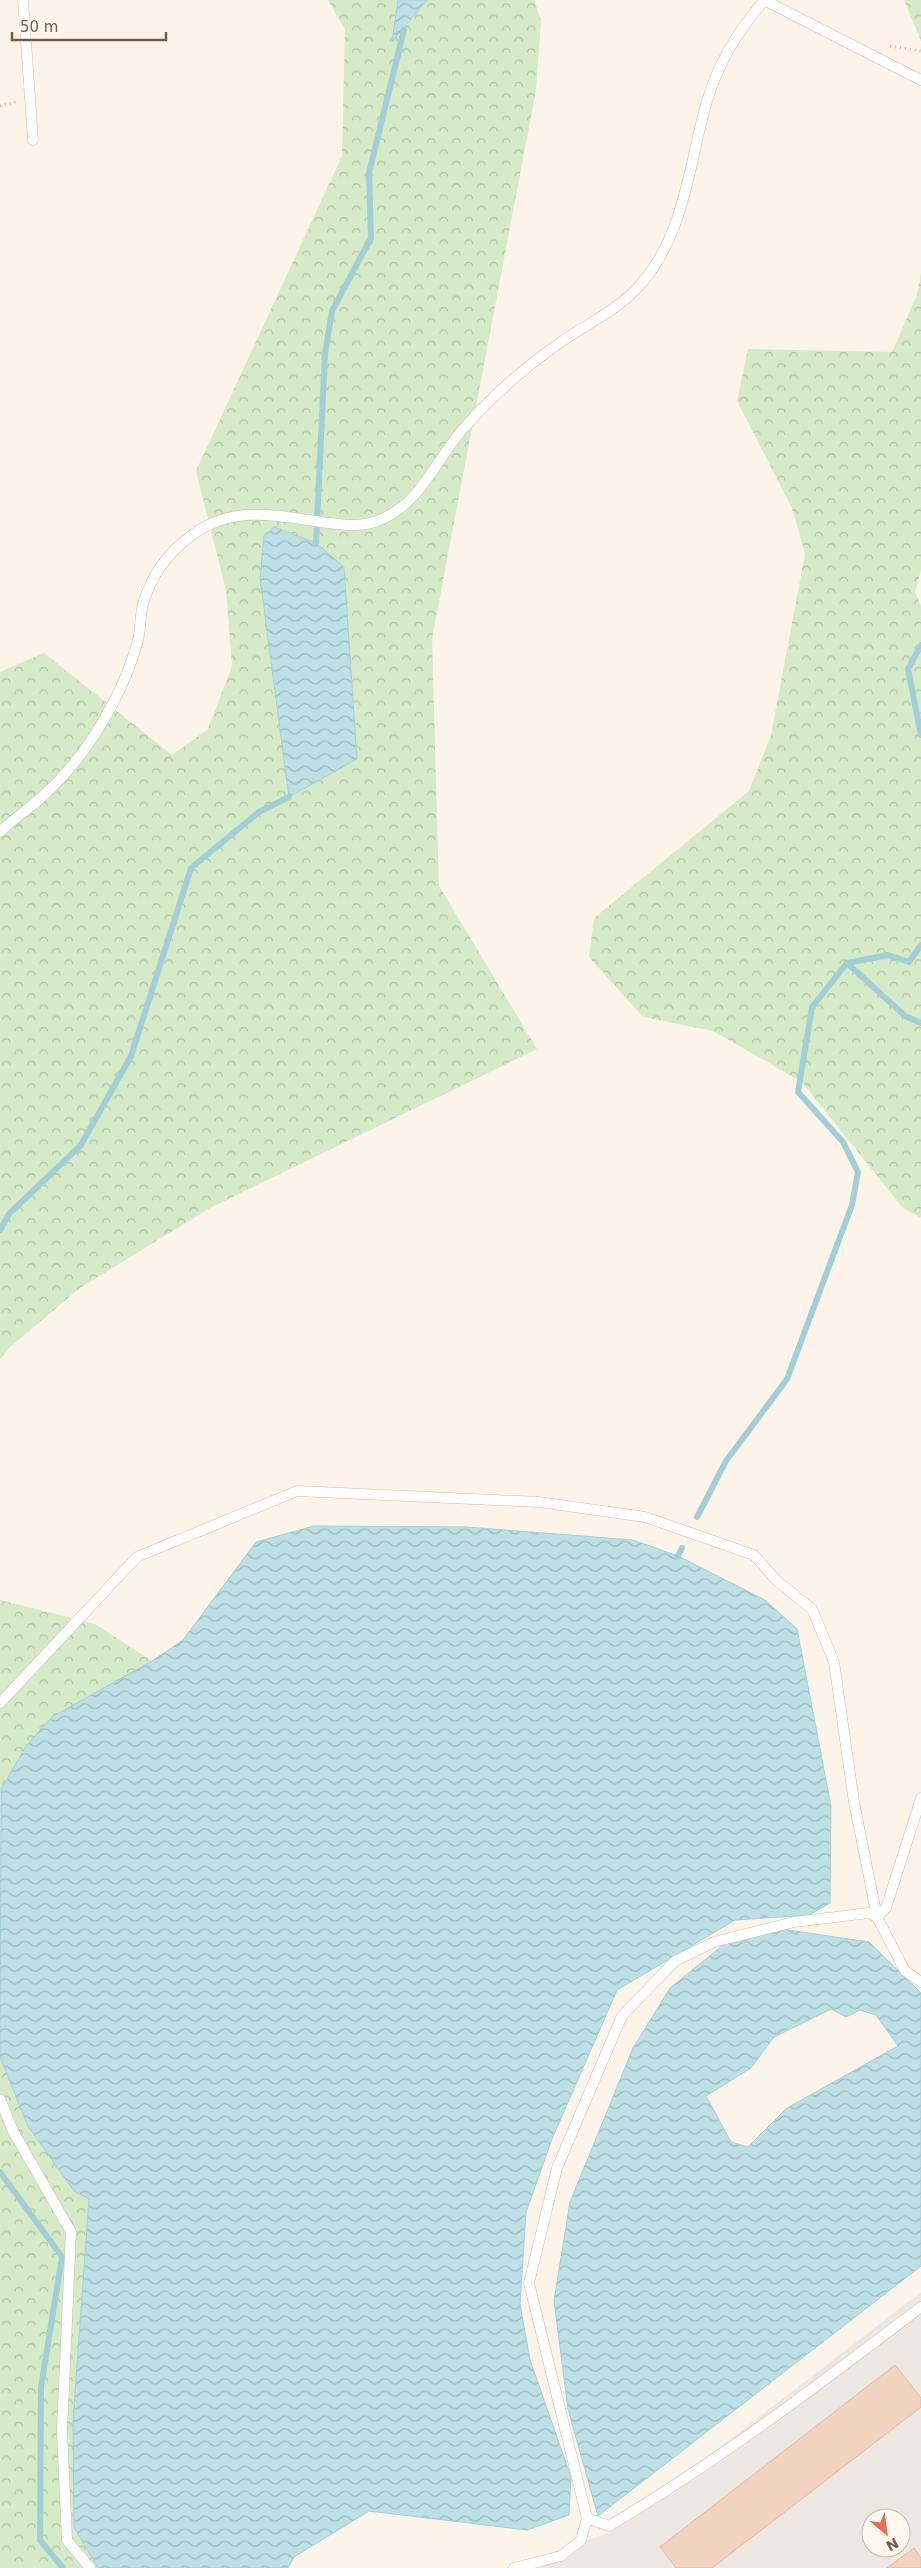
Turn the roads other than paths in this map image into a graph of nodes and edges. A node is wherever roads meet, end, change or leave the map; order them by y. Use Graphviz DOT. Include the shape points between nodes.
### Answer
graph roads {
  1 [pos="23,0"];
  2 [pos="764,0"];
  3 [pos="921,80"];
  4 [pos="32,140"];
  5 [pos="0,832"];
  6 [pos="0,1703"];
  7 [pos="921,1798"];
  8 [pos="877,1917"];
  9 [pos="921,1982"];
  10 [pos="0,2099"];
  11 [pos="921,2307"];
  12 [pos="586,2518"];
  13 [pos="90,2568"];
  14 [pos="514,2568"];
  1 -- 4 [label="lane"];
  2 -- 3 [label="lane"];
  2 -- 5 [label="lane" via="718,71 674,229 660,258 641,284 618,306 561,342 503,388 463,428 420,488 394,513 373,523 349,525 245,513 211,523 182,543 159,569 150,585 142,610 139,636 124,681 90,743 60,780"];
  6 -- 8 [label="lane" via="137,1557 297,1491 539,1502 646,1518 754,1555 777,1581 812,1609 834,1662 854,1802"];
  7 -- 8 [label="lane" via="886,1908"];
  8 -- 9 [label="lane" via="905,1970"];
  8 -- 12 [label="lane" via="869,1914 794,1922 714,1942 675,1961 622,2016 557,2168 529,2283"];
  10 -- 13 [label="lane" via="13,2130 71,2232 62,2430 67,2540"];
  11 -- 12 [label="lane" via="820,2384 651,2500 608,2526"];
  12 -- 14 [label="lane" via="580,2540 561,2556"];
}
